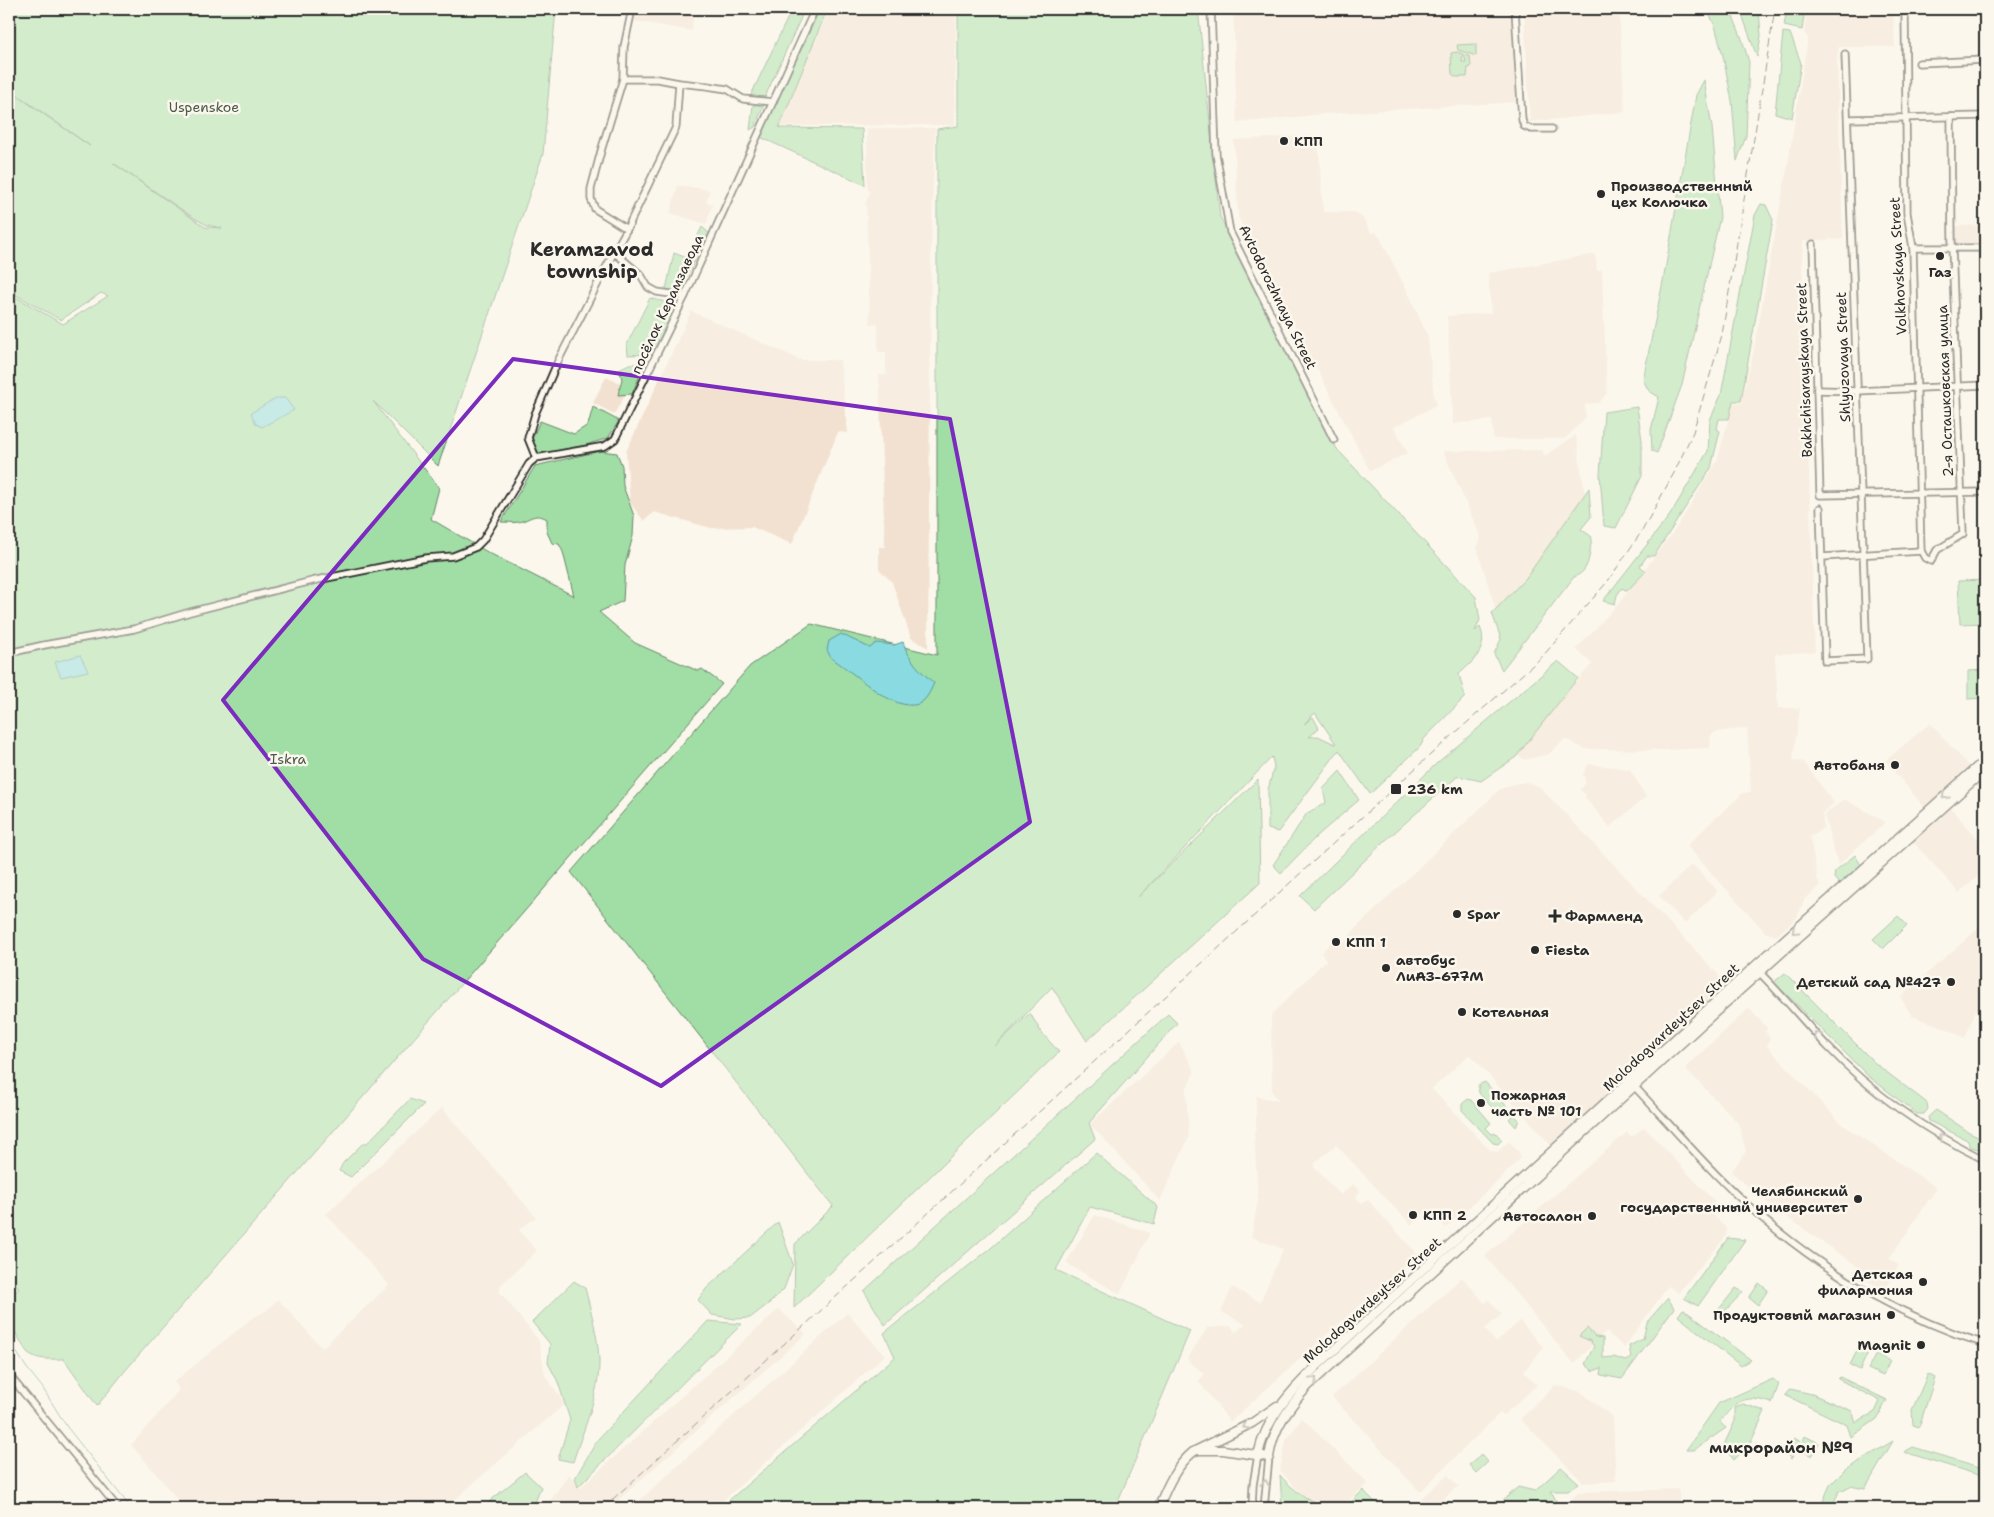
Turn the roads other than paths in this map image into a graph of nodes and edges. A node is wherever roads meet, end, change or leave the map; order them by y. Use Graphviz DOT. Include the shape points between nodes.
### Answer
graph roads {
  1 [pos="632,9"];
  2 [pos="815,9"];
  3 [pos="1211,9"];
  4 [pos="1515,9"];
  5 [pos="1905,9"];
  6 [pos="1845,54"];
  7 [pos="1985,60"];
  8 [pos="1919,63"];
  9 [pos="623,78"];
  10 [pos="679,84"];
  11 [pos="773,102"];
  12 [pos="1985,116"];
  13 [pos="1951,117"];
  14 [pos="1906,119"];
  15 [pos="1848,120"];
  16 [pos="1552,129"];
  17 [pos="627,229"];
  18 [pos="1813,244"];
  19 [pos="1952,247"];
  20 [pos="1913,248"];
  21 [pos="1985,248"];
  22 [pos="614,252"];
  23 [pos="685,296"];
  24 [pos="1985,385"];
  25 [pos="1958,386"];
  26 [pos="1915,388"];
  27 [pos="1817,390"];
  28 [pos="1856,391"];
  29 [pos="1334,440"];
  30 [pos="536,458"];
  31 [pos="1985,492"];
  32 [pos="1920,493"];
  33 [pos="1962,493"];
  34 [pos="1860,494"];
  35 [pos="1820,508"];
  36 [pos="1921,551"];
  37 [pos="1862,554"];
  38 [pos="1822,557"];
  39 [pos="9,653"];
  40 [pos="1985,760"];
  41 [pos="1985,770"];
  42 [pos="1916,828"];
  43 [pos="1757,970"];
  44 [pos="1632,1084"];
  45 [pos="1985,1160"];
  46 [pos="1456,1245"];
  47 [pos="1985,1344"];
  48 [pos="9,1375"];
  49 [pos="1286,1398"];
  50 [pos="1198,1450"];
  51 [pos="1258,1456"];
  52 [pos="1269,1457"];
  53 [pos="118,1508"];
  54 [pos="1158,1508"];
  55 [pos="1252,1508"];
  56 [pos="1264,1508"];
  1 -- 9 [label="street" via="624,48"];
  2 -- 11 [label="street"];
  3 -- 29 [label="street, Avtodorozhnaya Street" via="1216,154 1230,232"];
  4 -- 16 [label="street" via="1524,126 1531,130"];
  5 -- 14 [label="street, Volkhovskaya Street"];
  6 -- 15 [label="street, Shlyuzovaya Street"];
  7 -- 8 [label="street"];
  9 -- 10 [label="street" via="658,79"];
  9 -- 17 [label="street" via="601,151 591,199 595,209"];
  10 -- 11 [label="street" via="727,89 743,99"];
  10 -- 17 [label="street" via="676,127"];
  11 -- 23 [label="street, посёлок Керамзавода"];
  12 -- 13 [label="street"];
  13 -- 14 [label="street"];
  13 -- 19 [label="street, 2-я Осташковская улица"];
  14 -- 15 [label="street"];
  14 -- 20 [label="street, Volkhovskaya Street" via="1907,213"];
  15 -- 28 [label="street, Shlyuzovaya Street"];
  17 -- 22 [label="street"];
  18 -- 27 [label="street, Bakhchisarayskaya Street"];
  19 -- 20 [label="street"];
  19 -- 21 [label="street"];
  19 -- 25 [label="street, 2-я Осташковская улица"];
  20 -- 26 [label="street, Volkhovskaya Street"];
  22 -- 23 [label="street" via="641,275 648,287 657,292"];
  22 -- 30 [label="street" via="558,361 535,414 528,438"];
  23 -- 30 [label="street, посёлок Керамзавода" via="614,439 605,446"];
  24 -- 25 [label="street"];
  25 -- 26 [label="street"];
  25 -- 33 [label="street, 2-я Осташковская улица"];
  26 -- 28 [label="street"];
  26 -- 32 [label="street, Volkhovskaya Street"];
  27 -- 28 [label="street"];
  27 -- 34 [label="street, Bakhchisarayskaya Street" via="1820,495"];
  28 -- 34 [label="street, Shlyuzovaya Street"];
  30 -- 39 [label="street" via="529,464 483,540 476,547 453,556 426,558 286,587 134,629"];
  31 -- 33 [label="street"];
  32 -- 33 [label="street"];
  32 -- 34 [label="street"];
  32 -- 36 [label="street, Volkhovskaya Street"];
  33 -- 36 [label="street, 2-я Осташковская улица" via="1963,534 1937,550 1931,561"];
  34 -- 37 [label="street, Shlyuzovaya Street"];
  35 -- 38 [label="street"];
  36 -- 37 [label="street"];
  37 -- 38 [label="street"];
  37 -- 38 [label="street, Shlyuzovaya Street" via="1866,659 1825,661"];
  40 -- 42 [label="main road, Molodogvardeytsev Street, one-way"];
  41 -- 42 [label="main road, Molodogvardeytsev Street"];
  42 -- 43 [label="main road, Molodogvardeytsev Street"];
  43 -- 44 [label="main road, Molodogvardeytsev Street"];
  45 -- 43 [label="street, one-way" via="1939,1135 1888,1100 1828,1047"];
  44 -- 46 [label="main road, Molodogvardeytsev Street"];
  44 -- 47 [label="street" via="1727,1185 1796,1245 1868,1292 1952,1333"];
  46 -- 49 [label="main road, Molodogvardeytsev Street" via="1317,1366"];
  52 -- 46 [label="main road, Molodogvardeytsev Street, one-way" via="1276,1430 1308,1386"];
  48 -- 53 [label="street"];
  49 -- 50 [label="main road, one-way" via="1252,1423"];
  49 -- 51 [label="main road, Molodogvardeytsev Street" via="1266,1427"];
  50 -- 51 [label="main road"];
  50 -- 54 [label="main road" via="1180,1465"];
  51 -- 52 [label="main road"];
  51 -- 55 [label="street, Molodogvardeytsev Street"];
  56 -- 52 [label="street, Molodogvardeytsev Street, one-way"];
}
